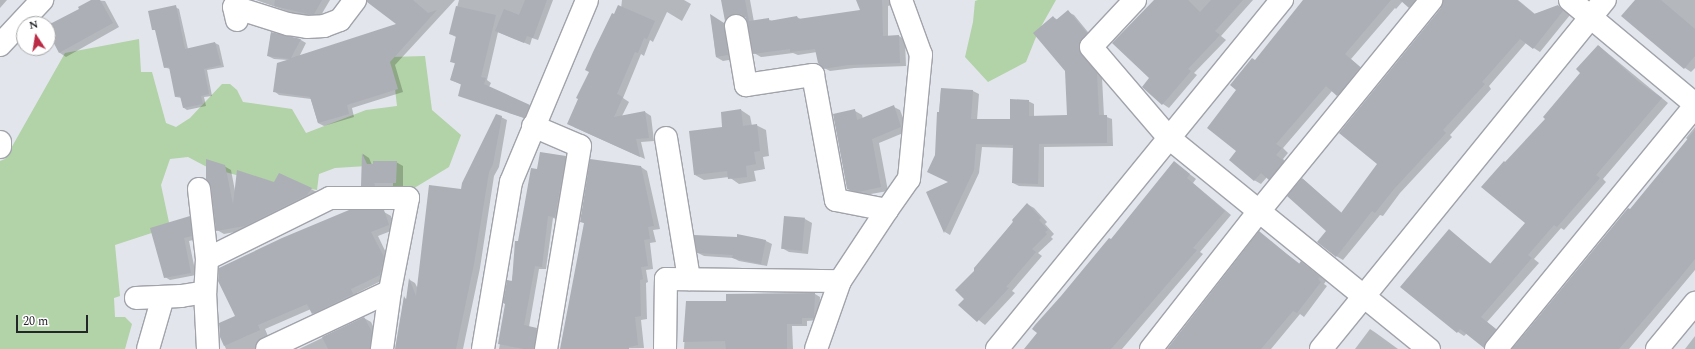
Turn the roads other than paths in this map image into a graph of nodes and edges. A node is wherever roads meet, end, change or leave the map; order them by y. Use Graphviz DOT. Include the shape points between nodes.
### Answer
graph roads {
  1 [pos="42,0"];
  2 [pos="355,0"];
  3 [pos="587,0"];
  4 [pos="901,0"];
  5 [pos="1135,0"];
  6 [pos="1282,0"];
  7 [pos="1431,0"];
  8 [pos="1570,0"];
  9 [pos="1605,0"];
  10 [pos="232,9"];
  11 [pos="1592,17"];
  12 [pos="736,26"];
  13 [pos="0,44"];
  14 [pos="1695,105"];
  15 [pos="533,126"];
  16 [pos="666,138"];
  17 [pos="1169,138"];
  18 [pos="0,142"];
  19 [pos="0,147"];
  20 [pos="199,189"];
  21 [pos="887,210"];
  22 [pos="1260,210"];
  23 [pos="208,259"];
  24 [pos="689,279"];
  25 [pos="840,280"];
  26 [pos="390,291"];
  27 [pos="205,292"];
  28 [pos="163,297"];
  29 [pos="1364,297"];
  30 [pos="136,298"];
  31 [pos="1695,303"];
  32 [pos="148,349"];
  33 [pos="208,349"];
  34 [pos="267,349"];
  35 [pos="382,349"];
  36 [pos="483,349"];
  37 [pos="546,349"];
  38 [pos="665,349"];
  39 [pos="816,349"];
  40 [pos="997,349"];
  41 [pos="1151,349"];
  42 [pos="1321,349"];
  43 [pos="1429,349"];
  44 [pos="1496,349"];
  45 [pos="1657,349"];
  1 -- 13 [label="street"];
  2 -- 10 [label="street" via="340,20 324,26 288,24"];
  3 -- 15 [label="street"];
  4 -- 21 [label="street" via="921,55 909,179"];
  5 -- 17 [label="street" via="1090,47"];
  6 -- 17 [label="street"];
  7 -- 22 [label="street"];
  8 -- 11 [label="street"];
  9 -- 11 [label="street"];
  11 -- 14 [label="street"];
  11 -- 29 [label="street"];
  12 -- 21 [label="street" via="746,85 813,75 836,200"];
  14 -- 44 [label="street"];
  15 -- 36 [label="street" via="511,182"];
  15 -- 37 [label="street" via="580,146"];
  16 -- 24 [label="street"];
  17 -- 22 [label="street"];
  17 -- 40 [label="street"];
  18 -- 19 [label="street"];
  20 -- 23 [label="street"];
  21 -- 25 [label="street"];
  22 -- 29 [label="street"];
  22 -- 41 [label="street"];
  23 -- 26 [label="street" via="330,198 408,198"];
  23 -- 27 [label="street"];
  24 -- 25 [label="street"];
  24 -- 38 [label="street" via="666,279"];
  25 -- 39 [label="street"];
  26 -- 34 [label="street"];
  26 -- 35 [label="street"];
  27 -- 28 [label="street"];
  27 -- 33 [label="street"];
  28 -- 30 [label="street"];
  28 -- 32 [label="street"];
  29 -- 42 [label="street"];
  29 -- 43 [label="street"];
  31 -- 45 [label="street"];
}
